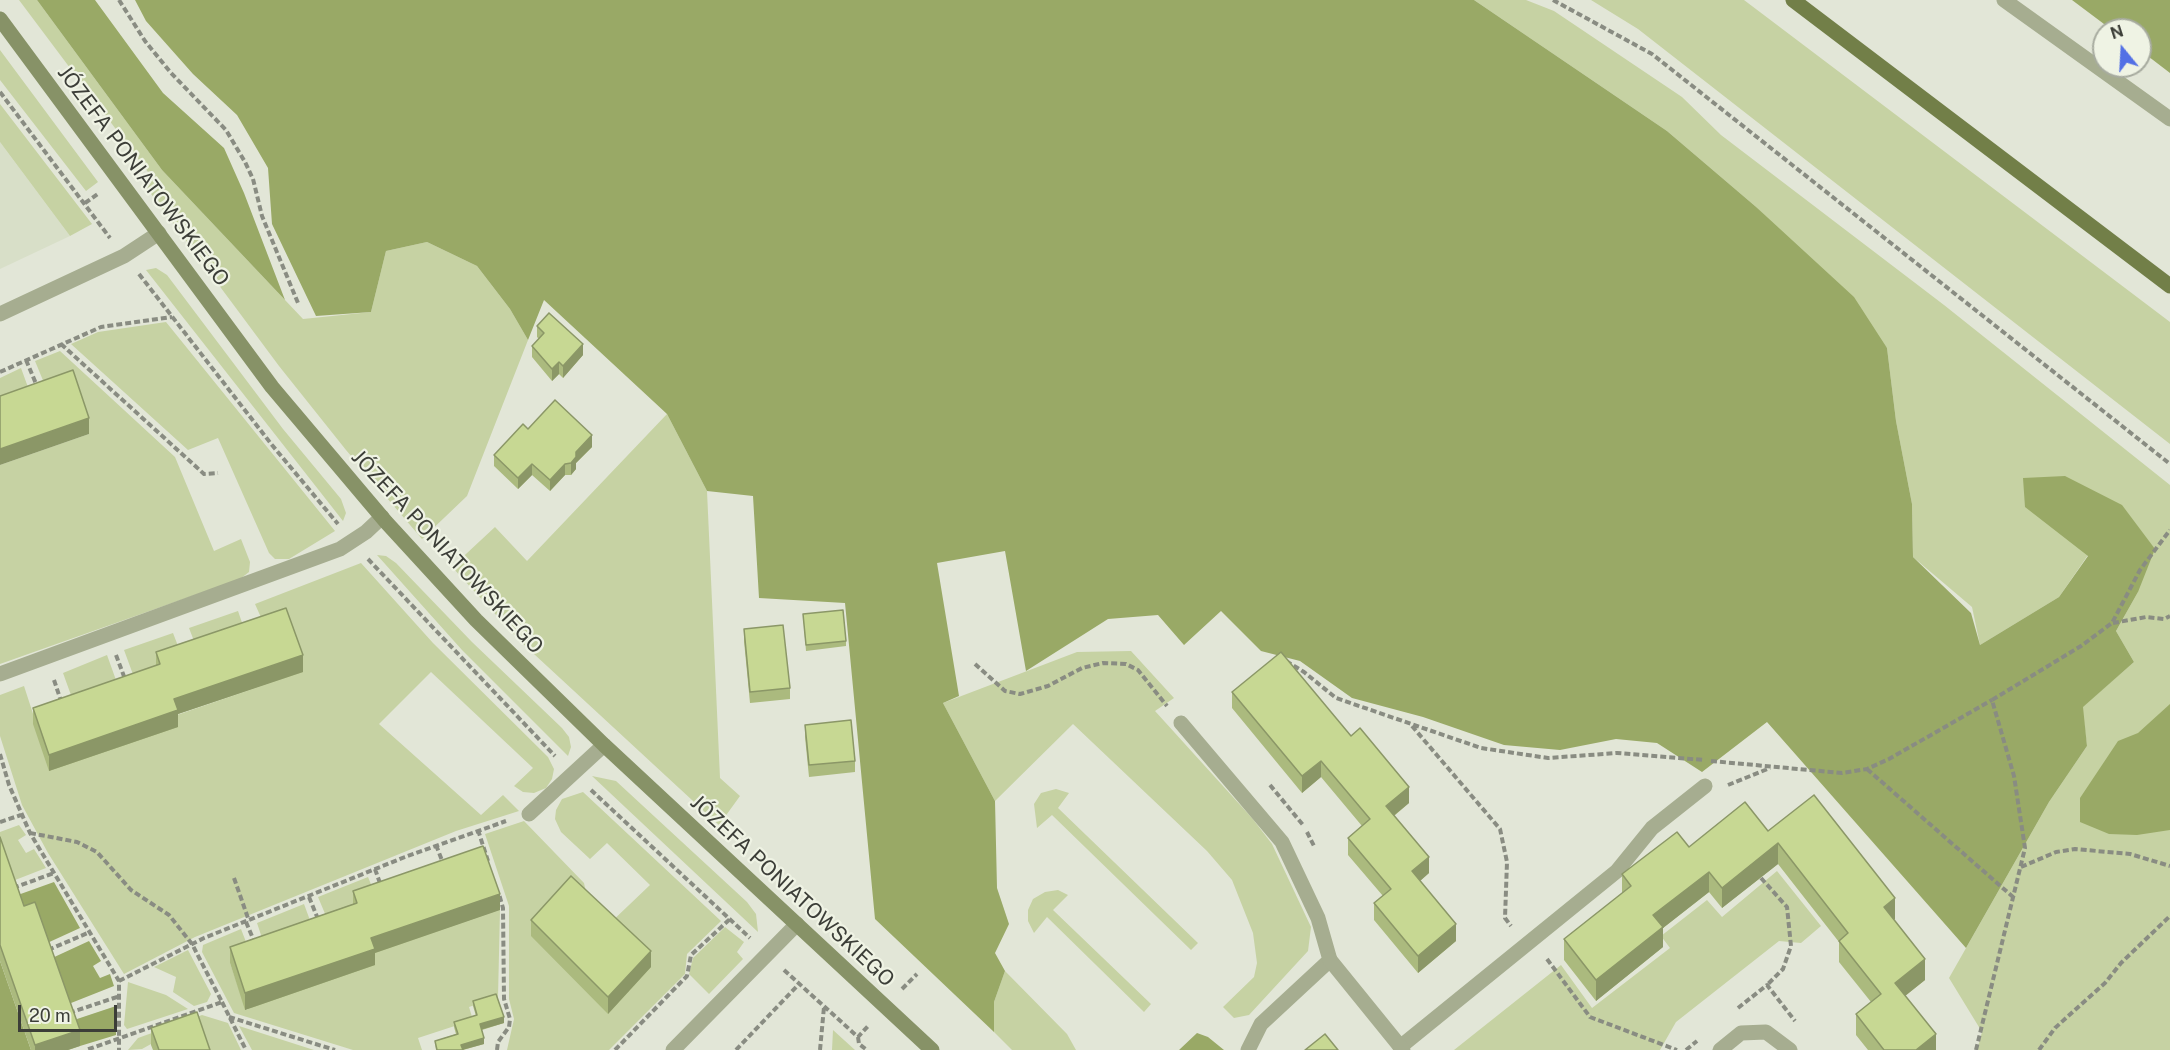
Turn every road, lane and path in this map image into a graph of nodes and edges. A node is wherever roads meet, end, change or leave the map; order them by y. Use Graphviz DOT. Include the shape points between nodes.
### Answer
graph roads {
  1 [pos="118,0"];
  2 [pos="1553,0"];
  3 [pos="1793,0"];
  4 [pos="2004,0"];
  5 [pos="0,19"];
  6 [pos="0,92"];
  7 [pos="2170,119"];
  8 [pos="159,233"];
  9 [pos="113,243"];
  10 [pos="136,269"];
  11 [pos="2170,286"];
  12 [pos="298,303"];
  13 [pos="0,315"];
  14 [pos="172,317"];
  15 [pos="61,344"];
  16 [pos="26,360"];
  17 [pos="0,372"];
  18 [pos="38,388"];
  19 [pos="2170,464"];
  20 [pos="218,473"];
  21 [pos="382,517"];
  22 [pos="343,529"];
  23 [pos="2170,530"];
  24 [pos="363,553"];
  25 [pos="2170,616"];
  26 [pos="2112,623"];
  27 [pos="114,649"];
  28 [pos="1283,659"];
  29 [pos="975,664"];
  30 [pos="51,671"];
  31 [pos="0,674"];
  32 [pos="126,681"];
  33 [pos="1992,700"];
  34 [pos="62,703"];
  35 [pos="1181,723"];
  36 [pos="1411,726"];
  37 [pos="604,745"];
  38 [pos="0,754"];
  39 [pos="558,759"];
  40 [pos="1772,767"];
  41 [pos="1867,769"];
  42 [pos="7,778"];
  43 [pos="0,780"];
  44 [pos="1268,784"];
  45 [pos="1705,786"];
  46 [pos="590,789"];
  47 [pos="529,814"];
  48 [pos="21,815"];
  49 [pos="0,822"];
  50 [pos="478,830"];
  51 [pos="30,834"];
  52 [pos="436,845"];
  53 [pos="1316,850"];
  54 [pos="489,863"];
  55 [pos="444,865"];
  56 [pos="2170,866"];
  57 [pos="2021,868"];
  58 [pos="375,869"];
  59 [pos="54,873"];
  60 [pos="234,878"];
  61 [pos="1761,878"];
  62 [pos="496,886"];
  63 [pos="13,889"];
  64 [pos="385,896"];
  65 [pos="309,897"];
  66 [pos="2013,897"];
  67 [pos="2170,916"];
  68 [pos="730,919"];
  69 [pos="248,922"];
  70 [pos="319,922"];
  71 [pos="796,924"];
  72 [pos="1514,930"];
  73 [pos="90,932"];
  74 [pos="1532,939"];
  75 [pos="254,943"];
  76 [pos="755,943"];
  77 [pos="192,944"];
  78 [pos="47,950"];
  79 [pos="1330,960"];
  80 [pos="778,965"];
  81 [pos="917,974"];
  82 [pos="120,981"];
  83 [pos="799,984"];
  84 [pos="1767,985"];
  85 [pos="903,988"];
  86 [pos="120,996"];
  87 [pos="222,1002"];
  88 [pos="824,1006"];
  89 [pos="68,1014"];
  90 [pos="229,1017"];
  91 [pos="870,1023"];
  92 [pos="858,1037"];
  93 [pos="121,1038"];
  94 [pos="1401,1048"];
  95 [pos="86,1050"];
  96 [pos="119,1050"];
  97 [pos="246,1050"];
  98 [pos="335,1050"];
  99 [pos="496,1050"];
  100 [pos="615,1050"];
  101 [pos="673,1050"];
  102 [pos="736,1050"];
  103 [pos="820,1050"];
  104 [pos="867,1050"];
  105 [pos="932,1050"];
  106 [pos="1248,1050"];
  107 [pos="1677,1050"];
  108 [pos="1720,1050"];
  109 [pos="1790,1050"];
  110 [pos="1976,1050"];
  111 [pos="2039,1050"];
  1 -- 12 [label="path" via="145,41 220,124 245,162 262,216"];
  2 -- 19 [label="path" via="1652,54"];
  3 -- 11 [label="main road"];
  4 -- 7 [label="street"];
  5 -- 8 [label="street, JÓZEFA PONIATOWSKIEGO"];
  6 -- 9 [label="path"];
  8 -- 13 [label="street" via="124,256"];
  8 -- 21 [label="street, JÓZEFA PONIATOWSKIEGO" via="272,387"];
  10 -- 14 [label="path"];
  14 -- 15 [label="path" via="101,327"];
  14 -- 22 [label="path"];
  15 -- 16 [label="path"];
  15 -- 20 [label="path" via="204,474"];
  16 -- 17 [label="path"];
  16 -- 18 [label="path"];
  21 -- 31 [label="street" via="340,549"];
  21 -- 37 [label="street, JÓZEFA PONIATOWSKIEGO" via="476,620"];
  23 -- 26 [label="path" via="2140,570"];
  24 -- 39 [label="path"];
  25 -- 26 [label="path"];
  26 -- 33 [label="path"];
  27 -- 32 [label="path"];
  28 -- 36 [label="path" via="1336,698"];
  29 -- 35 [label="path" via="1005,691 1020,694 1048,686 1082,668 1103,663 1126,664 1138,670"];
  30 -- 34 [label="path"];
  33 -- 41 [label="path"];
  33 -- 57 [label="path" via="2023,823 2025,848"];
  35 -- 79 [label="street" via="1282,842 1318,918"];
  36 -- 40 [label="path" via="1481,748 1548,758 1617,753"];
  36 -- 72 [label="path" via="1500,829 1507,862 1505,918"];
  37 -- 47 [label="street"];
  37 -- 71 [label="street, JÓZEFA PONIATOWSKIEGO"];
  38 -- 42 [label="path"];
  40 -- 41 [label="path" via="1842,773"];
  40 -- 45 [label="path" via="1718,791"];
  41 -- 66 [label="path"];
  42 -- 43 [label="path"];
  42 -- 48 [label="path"];
  44 -- 53 [label="path" via="1298,817"];
  45 -- 74 [label="street" via="1652,828 1617,871"];
  46 -- 68 [label="path"];
  47 -- 50 [label="path"];
  48 -- 49 [label="path"];
  48 -- 51 [label="path"];
  50 -- 52 [label="path"];
  50 -- 54 [label="path"];
  51 -- 59 [label="path"];
  51 -- 77 [label="path" via="77,842 97,852 131,891 169,915"];
  52 -- 55 [label="path"];
  52 -- 58 [label="path"];
  56 -- 57 [label="path" via="2130,854 2075,849 2056,852"];
  57 -- 66 [label="path"];
  58 -- 64 [label="path"];
  58 -- 65 [label="path"];
  59 -- 63 [label="path"];
  59 -- 73 [label="path"];
  60 -- 69 [label="path"];
  61 -- 84 [label="path" via="1787,907 1791,946 1783,969"];
  62 -- 99 [label="path" via="503,908 504,999 510,1019"];
  65 -- 69 [label="path"];
  65 -- 70 [label="path"];
  66 -- 110 [label="path"];
  67 -- 111 [label="path" via="2055,1028"];
  68 -- 76 [label="path"];
  68 -- 100 [label="path" via="691,955 687,976"];
  69 -- 75 [label="path"];
  69 -- 77 [label="path"];
  71 -- 101 [label="street"];
  71 -- 105 [label="street, JÓZEFA PONIATOWSKIEGO"];
  73 -- 78 [label="path"];
  73 -- 82 [label="path"];
  74 -- 94 [label="street"];
  74 -- 107 [label="path" via="1590,1017"];
  77 -- 82 [label="path"];
  77 -- 87 [label="path"];
  79 -- 94 [label="street"];
  79 -- 106 [label="street" via="1261,1024"];
  80 -- 83 [label="path"];
  81 -- 85 [label="path"];
  82 -- 86 [label="path"];
  83 -- 88 [label="path"];
  83 -- 102 [label="path"];
  86 -- 89 [label="path"];
  86 -- 93 [label="path"];
  87 -- 90 [label="path"];
  87 -- 93 [label="path"];
  88 -- 92 [label="path"];
  88 -- 103 [label="path"];
  90 -- 97 [label="path"];
  90 -- 98 [label="path"];
  91 -- 92 [label="path"];
  92 -- 104 [label="path" via="859,1044"];
  93 -- 95 [label="path"];
  93 -- 96 [label="path"];
  108 -- 109 [label="street" via="1741,1033 1766,1032"];
}
